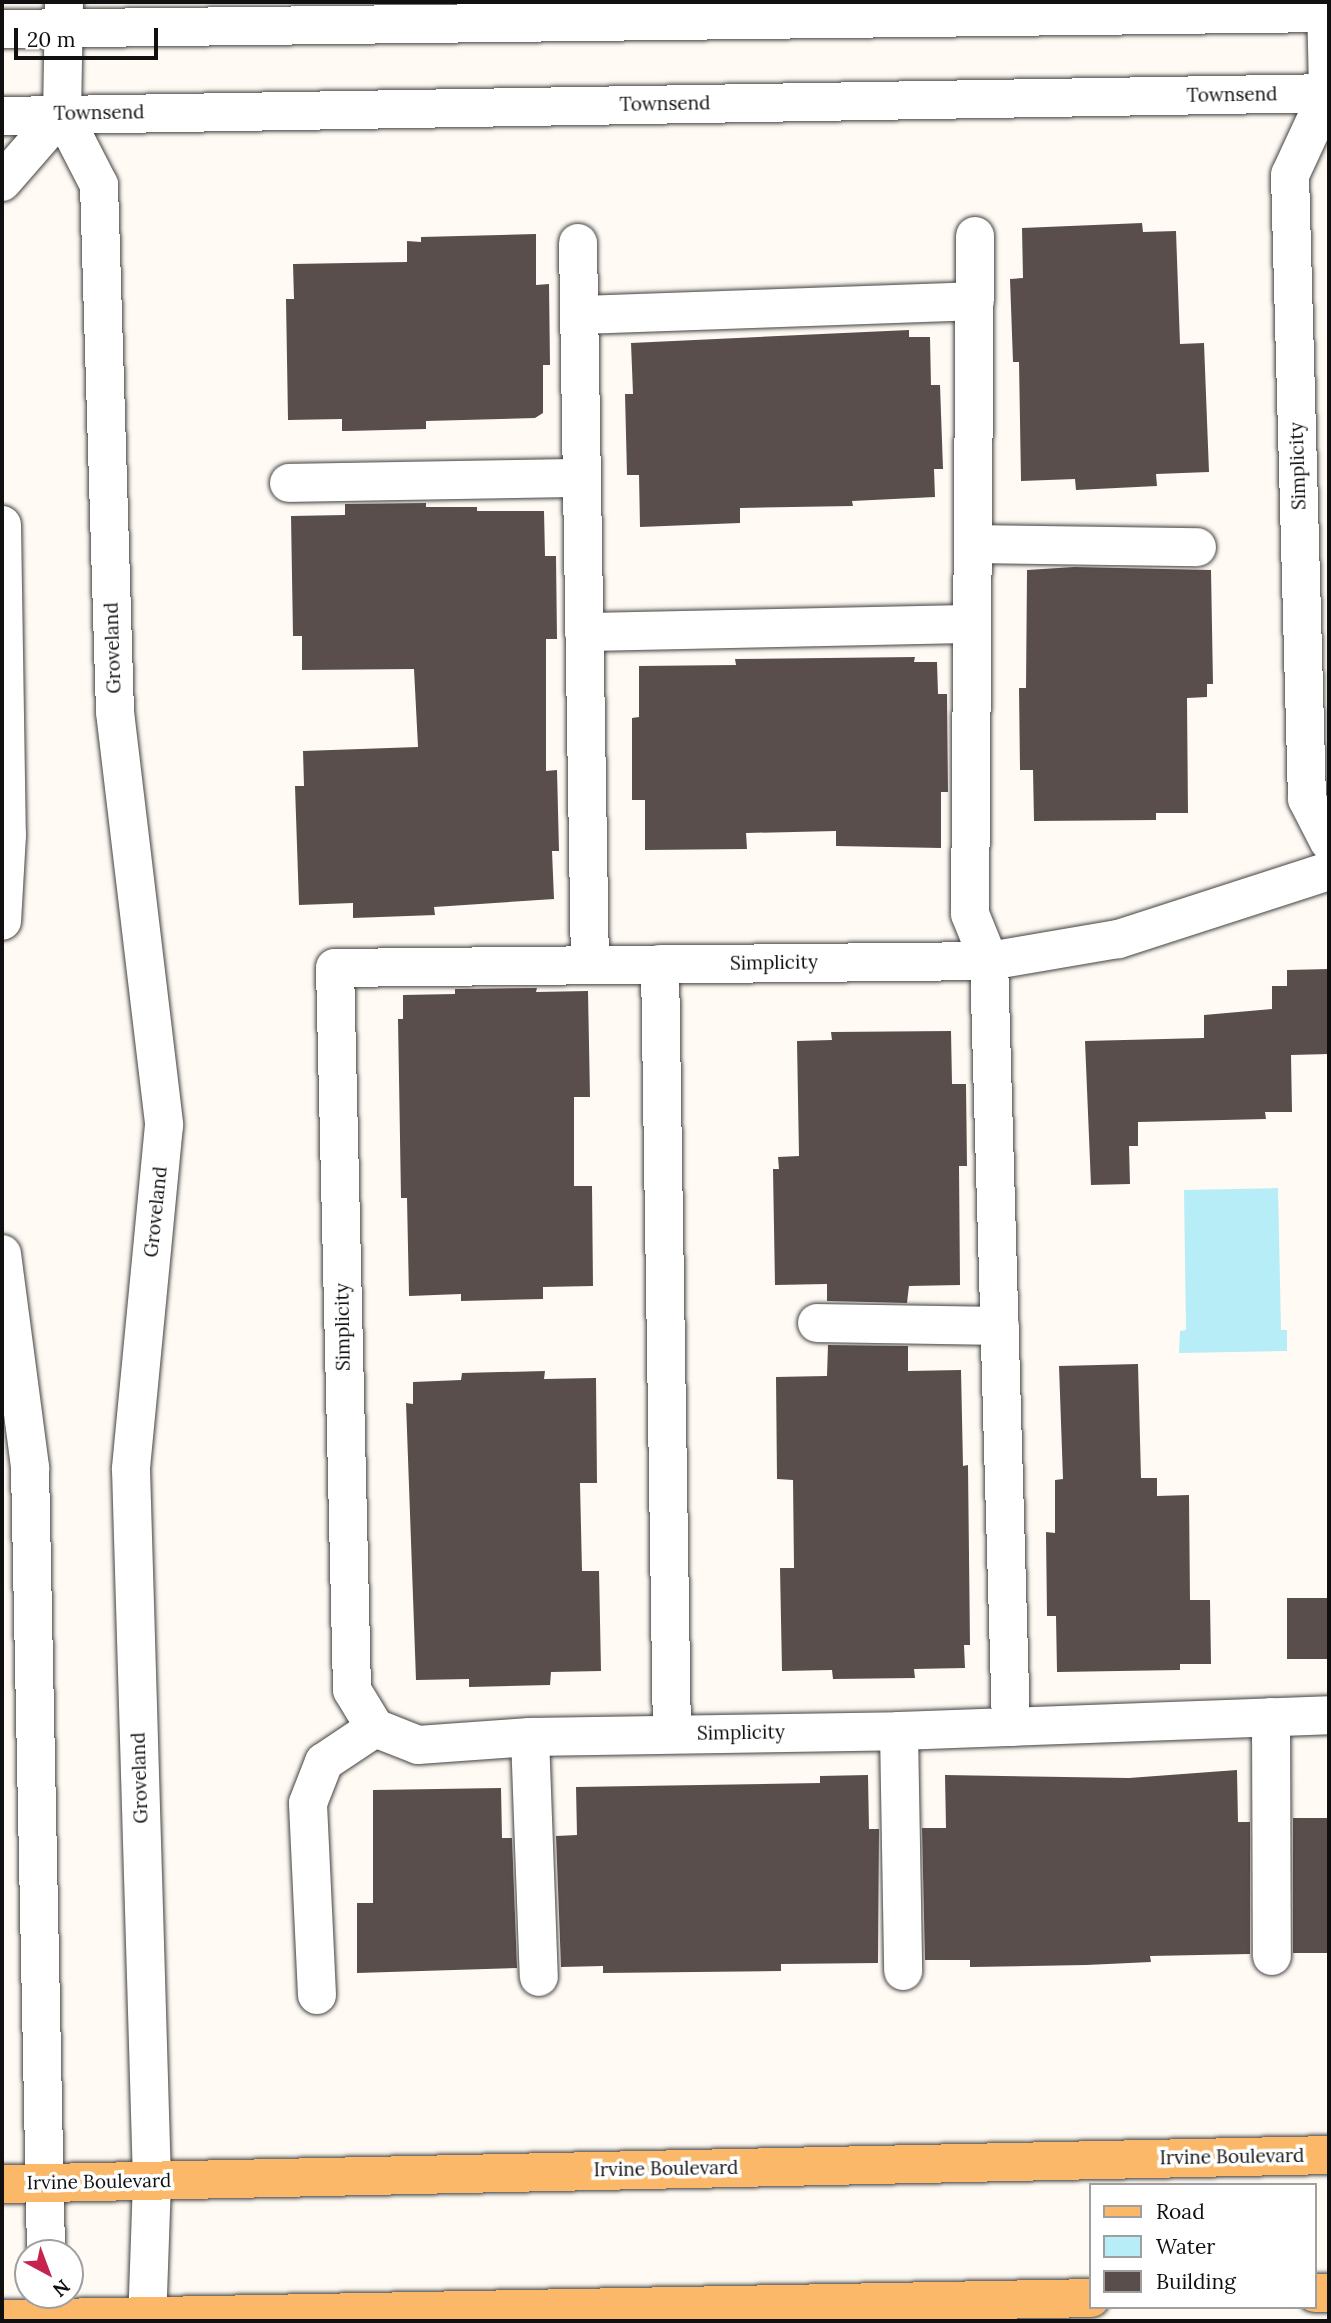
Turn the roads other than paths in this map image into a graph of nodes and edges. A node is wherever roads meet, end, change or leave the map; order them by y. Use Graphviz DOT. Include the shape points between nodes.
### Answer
graph roads {
  1 [pos="1328,9"];
  2 [pos="64,15"];
  3 [pos="2,29"];
  4 [pos="1329,94"];
  5 [pos="62,113"];
  6 [pos="2,116"];
  7 [pos="2,181"];
  8 [pos="975,236"];
  9 [pos="578,243"];
  10 [pos="975,300"];
  11 [pos="579,315"];
  12 [pos="582,478"];
  13 [pos="289,483"];
  14 [pos="2,526"];
  15 [pos="973,544"];
  16 [pos="1197,547"];
  17 [pos="972,624"];
  18 [pos="584,632"];
  19 [pos="1329,842"];
  20 [pos="1329,871"];
  21 [pos="2,921"];
  22 [pos="989,961"];
  23 [pos="660,964"];
  24 [pos="590,965"];
  25 [pos="2,1254"];
  26 [pos="817,1323"];
  27 [pos="1000,1326"];
  28 [pos="1329,1715"];
  29 [pos="1271,1717"];
  30 [pos="1012,1727"];
  31 [pos="375,1728"];
  32 [pos="899,1731"];
  33 [pos="672,1733"];
  34 [pos="530,1737"];
  35 [pos="1272,1956"];
  36 [pos="903,1971"];
  37 [pos="539,1977"];
  38 [pos="317,1995"];
  39 [pos="1329,2155"];
  40 [pos="152,2181"];
  41 [pos="2,2183"];
  42 [pos="47,2183"];
  43 [pos="46,2239"];
  44 [pos="1090,2298"];
  45 [pos="45,2311"];
  46 [pos="2,2319"];
  47 [pos="147,2319"];
  1 -- 2 [label="street"];
  1 -- 4 [label="street, Simplicity"];
  2 -- 3 [label="street"];
  2 -- 5 [label="street, Groveland"];
  4 -- 5 [label="street, Townsend"];
  4 -- 19 [label="street, Simplicity" via="1290,175 1307,799"];
  5 -- 6 [label="street, Townsend"];
  5 -- 7 [label="street"];
  5 -- 40 [label="street, Groveland" via="99,186 115,712 164,1125 131,1469"];
  8 -- 10 [label="street"];
  9 -- 11 [label="street"];
  10 -- 11 [label="street"];
  10 -- 15 [label="street"];
  11 -- 12 [label="street"];
  12 -- 13 [label="street"];
  12 -- 18 [label="street"];
  14 -- 21 [label="street" via="7,835"];
  15 -- 16 [label="street"];
  15 -- 17 [label="street"];
  17 -- 18 [label="street"];
  17 -- 22 [label="street" via="970,914"];
  18 -- 24 [label="street"];
  20 -- 22 [label="street, Simplicity" via="1118,939"];
  22 -- 23 [label="street, Simplicity"];
  22 -- 27 [label="street"];
  23 -- 24 [label="street, Simplicity"];
  23 -- 33 [label="street"];
  24 -- 31 [label="street, Simplicity" via="335,968 352,1690"];
  25 -- 42 [label="street" via="30,1468"];
  26 -- 27 [label="street"];
  27 -- 30 [label="street"];
  28 -- 29 [label="street, Simplicity"];
  29 -- 30 [label="street, Simplicity"];
  29 -- 35 [label="street"];
  30 -- 32 [label="street, Simplicity"];
  31 -- 34 [label="street, Simplicity" via="418,1745"];
  31 -- 38 [label="street" via="324,1762 308,1803"];
  32 -- 33 [label="street, Simplicity"];
  32 -- 36 [label="street"];
  33 -- 34 [label="street, Simplicity"];
  34 -- 37 [label="street"];
  39 -- 40 [label="main road, Irvine Boulevard"];
  40 -- 42 [label="main road, Irvine Boulevard"];
  40 -- 47 [label="street, Groveland"];
  41 -- 42 [label="main road, Irvine Boulevard"];
  42 -- 43 [label="street"];
  44 -- 47 [label="main road"];
  45 -- 46 [label="main road"];
  45 -- 47 [label="main road"];
}
